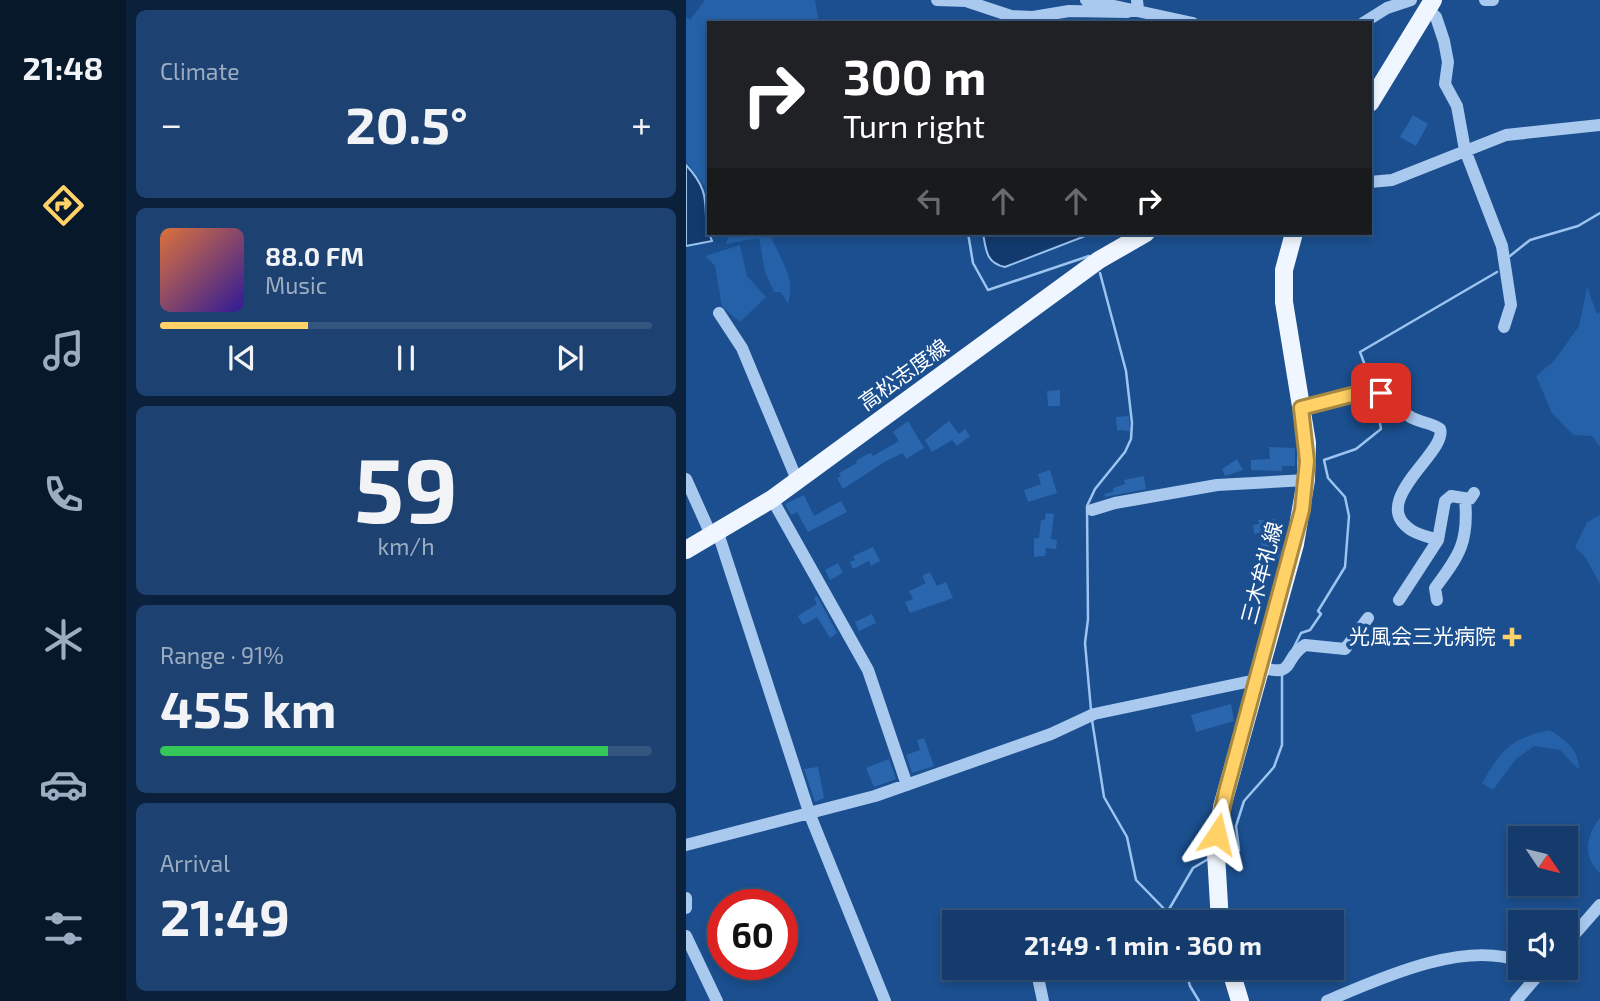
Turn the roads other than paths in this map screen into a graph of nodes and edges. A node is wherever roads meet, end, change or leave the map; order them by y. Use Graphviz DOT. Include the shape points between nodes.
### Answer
graph roads {
  1 [pos="937,0"];
  2 [pos="1086,0"];
  3 [pos="1411,0"];
  4 [pos="1485,0"];
  5 [pos="1493,0"];
  6 [pos="1430,4"];
  7 [pos="1140,6"];
  8 [pos="1151,21"];
  9 [pos="1187,21"];
  10 [pos="1366,21"];
  11 [pos="1372,100"];
  12 [pos="1600,125"];
  13 [pos="1465,150"];
  14 [pos="1372,182"];
  15 [pos="1143,235"];
  16 [pos="1292,235"];
  17 [pos="719,313"];
  18 [pos="1504,327"];
  19 [pos="1301,408"];
  20 [pos="686,479"];
  21 [pos="797,480"];
  22 [pos="1306,480"];
  23 [pos="772,499"];
  24 [pos="1092,510"];
  25 [pos="715,535"];
  26 [pos="1437,540"];
  27 [pos="686,550"];
  28 [pos="1399,600"];
  29 [pos="1437,600"];
  30 [pos="1368,618"];
  31 [pos="1258,674"];
  32 [pos="907,785"];
  33 [pos="810,815"];
  34 [pos="686,845"];
  35 [pos="686,898"];
  36 [pos="1600,905"];
  37 [pos="686,908"];
  38 [pos="1219,910"];
  39 [pos="1578,930"];
  40 [pos="686,936"];
  41 [pos="1508,959"];
  42 [pos="1039,980"];
  43 [pos="1234,980"];
  44 [pos="1530,980"];
  45 [pos="718,1001"];
  46 [pos="885,1001"];
  47 [pos="1043,1001"];
  48 [pos="1240,1001"];
  49 [pos="1327,1001"];
  50 [pos="1516,1001"];
  1 -- 7 [label="street" via="966,1 1011,16 1034,17 1069,11 1127,12"];
  2 -- 7 [label="street"];
  3 -- 10 [label="street"];
  4 -- 5 [label="street"];
  6 -- 11 [label="main road"];
  6 -- 13 [label="street" via="1444,41 1448,62 1445,84 1459,113"];
  7 -- 8 [label="street"];
  7 -- 9 [label="street"];
  12 -- 13 [label="street" via="1506,135"];
  13 -- 14 [label="street" via="1392,180"];
  13 -- 18 [label="street" via="1502,246 1511,305"];
  15 -- 21 [label="main road, 高松志度線" via="1100,260"];
  16 -- 19 [label="main road, 三木牟礼線" via="1284,302"];
  17 -- 21 [label="street" via="742,348"];
  19 -- 22 [label="main road, 三木牟礼線" via="1307,443"];
  19 -- 26 [label="street" via="1371,390 1410,417 1440,429 1440,441 1404,488 1400,512 1412,530"];
  20 -- 25 [label="street"];
  21 -- 23 [label="main road, 高松志度線"];
  22 -- 24 [label="street" via="1217,485"];
  22 -- 31 [label="main road, 三木牟礼線" via="1295,544"];
  23 -- 25 [label="main road, 高松志度線"];
  23 -- 32 [label="street" via="868,670"];
  25 -- 27 [label="main road, 高松志度線"];
  25 -- 33 [label="street"];
  26 -- 28 [label="street"];
  26 -- 29 [label="street" via="1445,501 1451,496 1469,496 1465,539 1436,588"];
  30 -- 31 [label="street" via="1345,649 1305,645 1287,670"];
  31 -- 32 [label="street" via="1091,715 1051,734"];
  31 -- 38 [label="main road, 三木牟礼線" via="1217,834"];
  32 -- 33 [label="street"];
  33 -- 34 [label="street"];
  33 -- 46 [label="street"];
  35 -- 37 [label="street"];
  36 -- 39 [label="street"];
  40 -- 45 [label="street"];
  41 -- 49 [label="street" via="1492,956 1417,965"];
  42 -- 47 [label="street"];
  43 -- 48 [label="main road"];
  44 -- 50 [label="street"];
}
